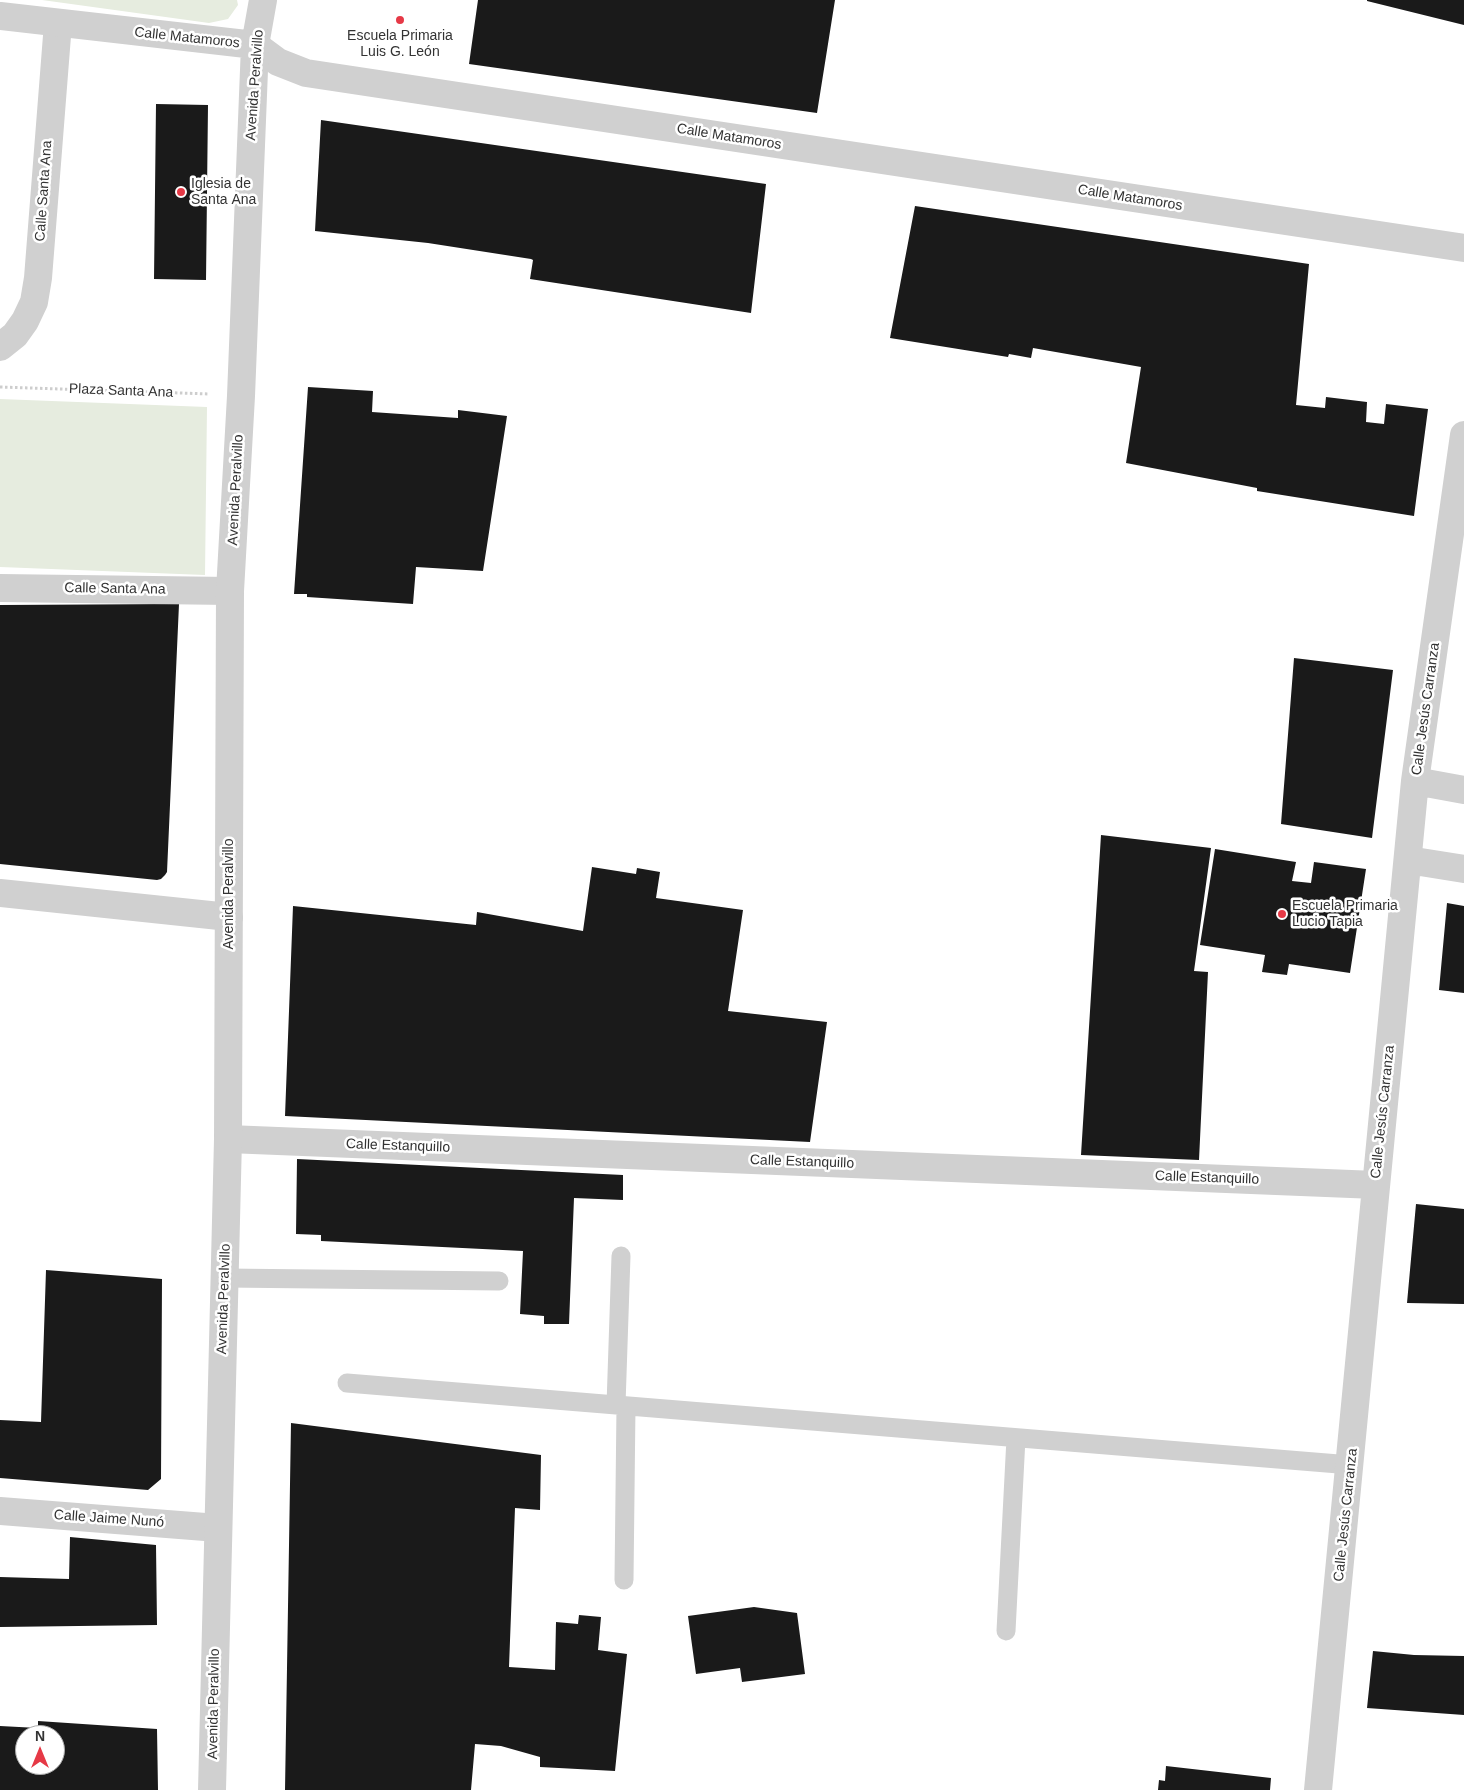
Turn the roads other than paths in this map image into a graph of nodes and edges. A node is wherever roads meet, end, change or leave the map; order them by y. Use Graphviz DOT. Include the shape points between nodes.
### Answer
graph roads {
  1 [pos="263,0"];
  2 [pos="0,16"];
  3 [pos="58,24"];
  4 [pos="255,45"];
  5 [pos="1464,248"];
  6 [pos="0,347"];
  7 [pos="1464,435"];
  8 [pos="0,588"];
  9 [pos="230,590"];
  10 [pos="1415,782"];
  11 [pos="1464,790"];
  12 [pos="1408,860"];
  13 [pos="1464,869"];
  14 [pos="0,893"];
  15 [pos="229,917"];
  16 [pos="228,1139"];
  17 [pos="1376,1185"];
  18 [pos="621,1256"];
  19 [pos="225,1278"];
  20 [pos="498,1281"];
  21 [pos="346,1383"];
  22 [pos="621,1405"];
  23 [pos="1016,1438"];
  24 [pos="1351,1465"];
  25 [pos="0,1511"];
  26 [pos="218,1528"];
  27 [pos="624,1580"];
  28 [pos="1006,1631"];
  29 [pos="212,1790"];
  30 [pos="1318,1790"];
  1 -- 4 [label="street, Avenida Peralvillo"];
  2 -- 3 [label="street, Calle Matamoros"];
  3 -- 4 [label="street, Calle Matamoros"];
  3 -- 6 [label="street, Calle Santa Ana" via="34,302 15,335"];
  4 -- 5 [label="street, Calle Matamoros" via="278,62 306,74"];
  4 -- 9 [label="street, Avenida Peralvillo"];
  7 -- 10 [label="street, Calle Jesús Carranza"];
  8 -- 9 [label="street, Calle Santa Ana"];
  9 -- 15 [label="street, Avenida Peralvillo"];
  10 -- 11 [label="street"];
  10 -- 12 [label="street, Calle Jesús Carranza"];
  12 -- 13 [label="street"];
  12 -- 17 [label="street, Calle Jesús Carranza"];
  14 -- 15 [label="street"];
  15 -- 16 [label="street, Avenida Peralvillo"];
  16 -- 17 [label="street, Calle Estanquillo"];
  16 -- 19 [label="street, Avenida Peralvillo"];
  17 -- 24 [label="street, Calle Jesús Carranza"];
  18 -- 22 [label="lane"];
  19 -- 20 [label="lane"];
  19 -- 26 [label="street, Avenida Peralvillo"];
  21 -- 22 [label="lane"];
  22 -- 23 [label="lane"];
  22 -- 27 [label="lane"];
  23 -- 24 [label="lane"];
  23 -- 28 [label="lane"];
  24 -- 30 [label="street, Calle Jesús Carranza"];
  25 -- 26 [label="street, Calle Jaime Nunó"];
  26 -- 29 [label="street, Avenida Peralvillo"];
}
